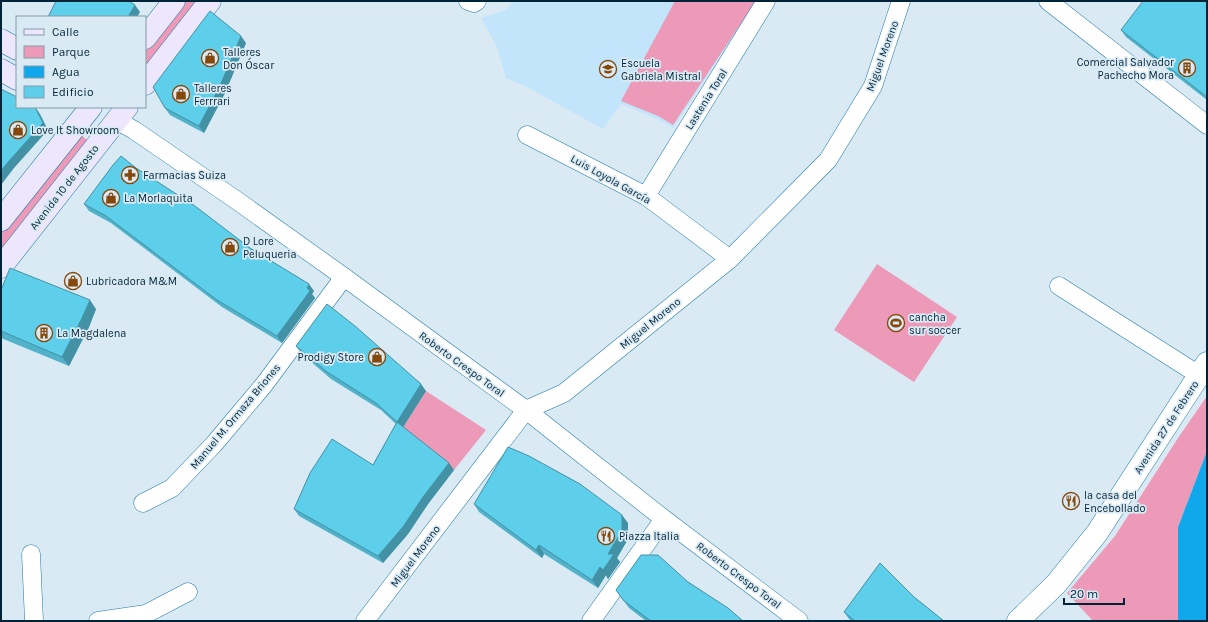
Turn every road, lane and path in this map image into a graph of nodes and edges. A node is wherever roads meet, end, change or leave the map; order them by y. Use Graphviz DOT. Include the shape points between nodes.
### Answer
graph roads {
  1 [pos="174,1"];
  2 [pos="210,1"];
  3 [pos="468,1"];
  4 [pos="477,1"];
  5 [pos="766,1"];
  6 [pos="901,1"];
  7 [pos="1056,4"];
  8 [pos="146,37"];
  9 [pos="1,40"];
  10 [pos="16,48"];
  11 [pos="1,70"];
  12 [pos="16,78"];
  13 [pos="146,83"];
  14 [pos="80,110"];
  15 [pos="117,111"];
  16 [pos="1207,124"];
  17 [pos="527,135"];
  18 [pos="646,196"];
  19 [pos="1,220"];
  20 [pos="730,259"];
  21 [pos="1,267"];
  22 [pos="344,277"];
  23 [pos="1059,286"];
  24 [pos="1203,369"];
  25 [pos="526,410"];
  26 [pos="143,503"];
  27 [pos="664,519"];
  28 [pos="31,554"];
  29 [pos="188,592"];
  30 [pos="34,621"];
  31 [pos="98,621"];
  32 [pos="365,621"];
  33 [pos="591,621"];
  34 [pos="799,621"];
  35 [pos="1018,621"];
  1 -- 8 [label="main road"];
  2 -- 13 [label="main road"];
  3 -- 4 [label="street"];
  5 -- 18 [label="street, Lastenia Toral"];
  6 -- 20 [label="street, Miguel Moreno" via="873,86 828,160"];
  7 -- 16 [label="street"];
  9 -- 10 [label="main road"];
  11 -- 12 [label="main road"];
  14 -- 15 [label="main road, Roberto Crespo Toral"];
  14 -- 19 [label="main road"];
  15 -- 21 [label="main road, Avenida 10 de Agosto"];
  15 -- 22 [label="street, Roberto Crespo Toral" via="134,130"];
  17 -- 18 [label="street, Luis Loyola García"];
  18 -- 20 [label="street, Luis Loyola García"];
  20 -- 25 [label="street, Miguel Moreno" via="564,393"];
  22 -- 25 [label="street, Roberto Crespo Toral"];
  22 -- 26 [label="street, Manuel M. Ormaza Briones" via="263,386 214,444 172,488"];
  23 -- 24 [label="street"];
  24 -- 35 [label="street, Avenida 27 de Febrero" via="1097,533 1056,584"];
  25 -- 27 [label="street, Roberto Crespo Toral"];
  25 -- 32 [label="street, Miguel Moreno"];
  27 -- 33 [label="street"];
  27 -- 34 [label="street, Roberto Crespo Toral"];
  28 -- 30 [label="street"];
  29 -- 31 [label="street" via="146,614"];
}
